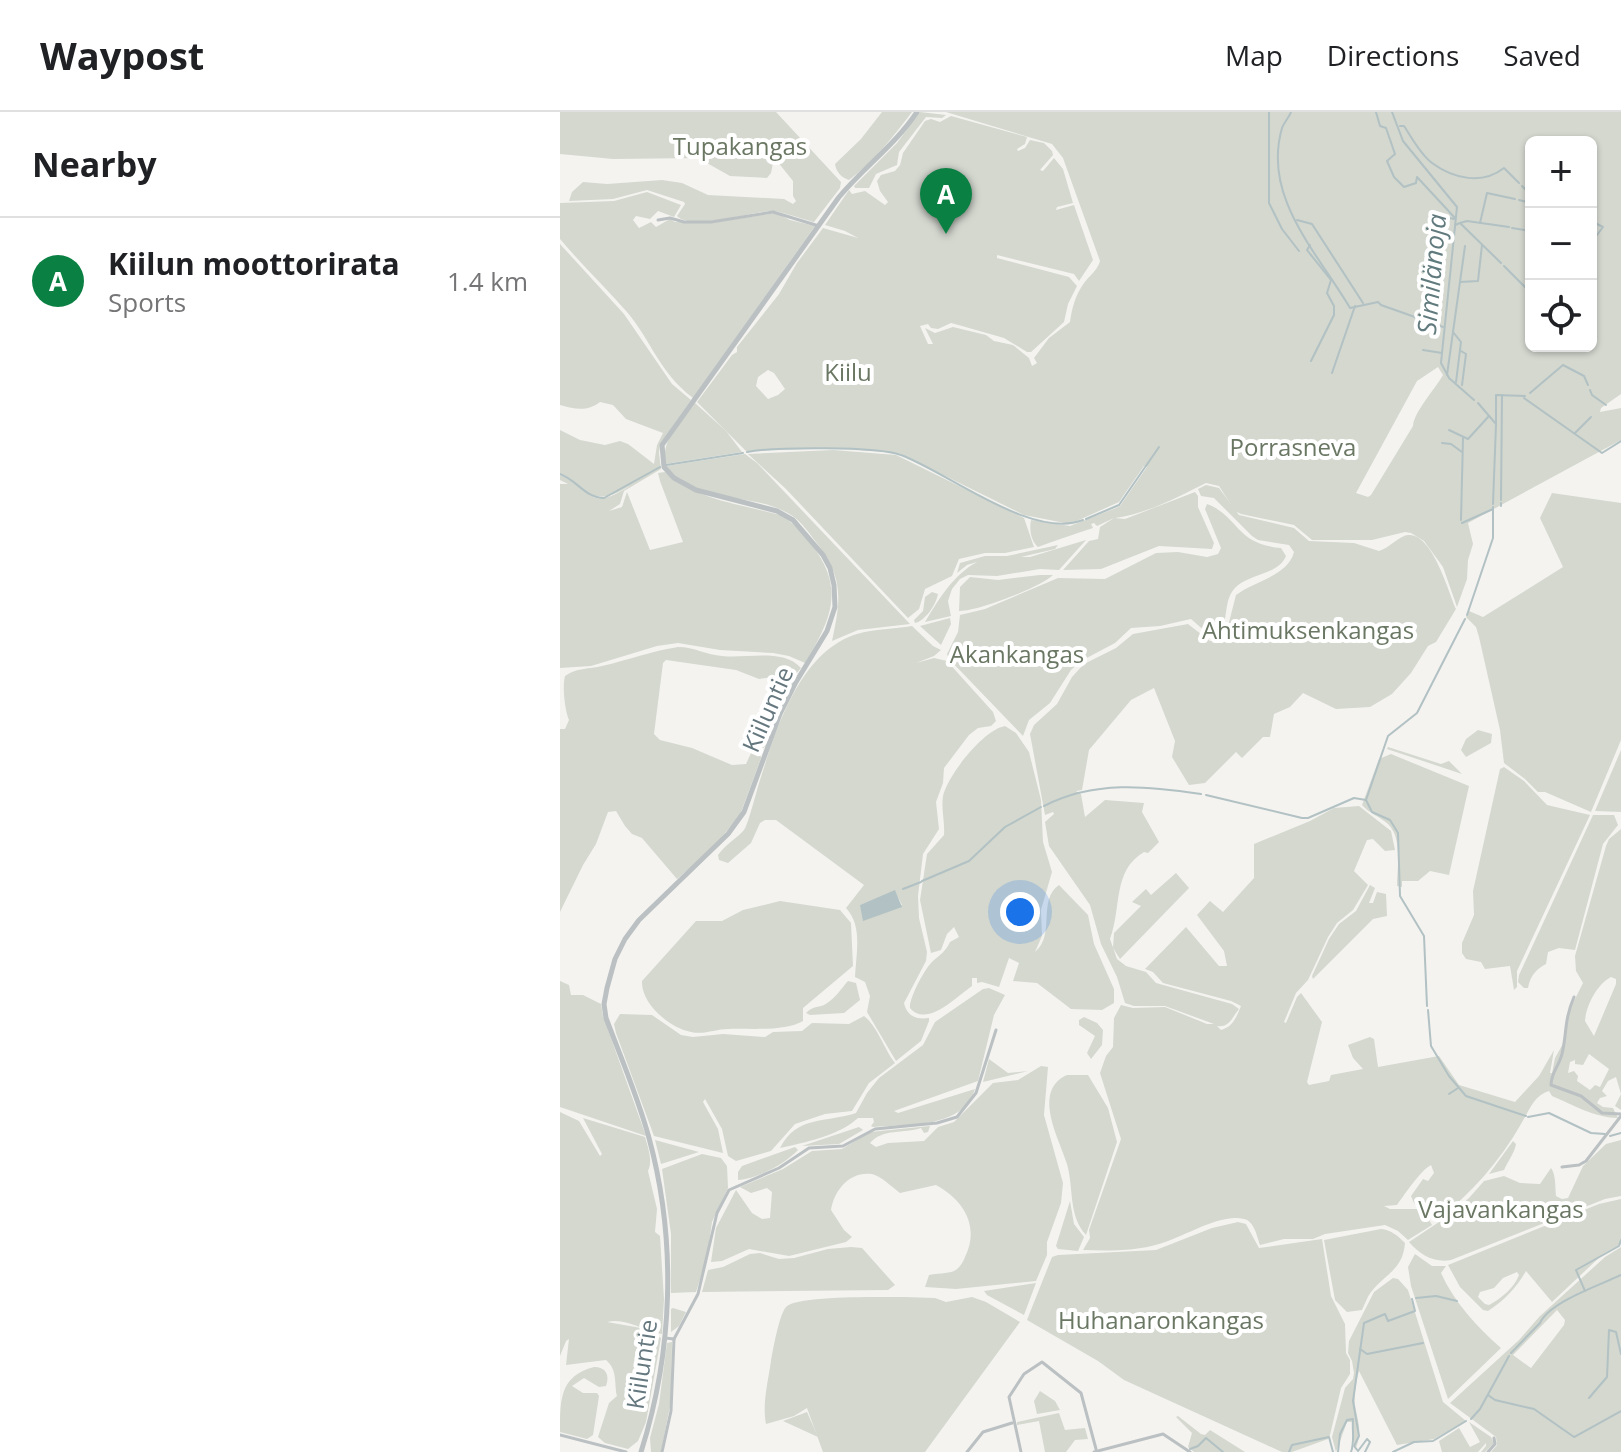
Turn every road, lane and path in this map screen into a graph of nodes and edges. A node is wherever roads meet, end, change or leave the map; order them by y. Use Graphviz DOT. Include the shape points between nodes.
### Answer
graph roads {
  1 [pos="917,112"];
  2 [pos="658,220"];
  3 [pos="819,226"];
  4 [pos="1574,997"];
  5 [pos="996,1030"];
  6 [pos="1621,1115"];
  7 [pos="1562,1167"];
  8 [pos="665,1338"];
  9 [pos="674,1339"];
  10 [pos="1014,1422"];
  11 [pos="560,1435"];
  12 [pos="1494,1438"];
  13 [pos="1095,1451"];
  14 [pos="626,1452"];
  15 [pos="641,1452"];
  16 [pos="662,1452"];
  17 [pos="967,1452"];
  18 [pos="1021,1452"];
  19 [pos="1190,1452"];
  20 [pos="1488,1452"];
  1 -- 3 [label="street, Kiiluntie"];
  2 -- 3 [label="street" via="711,222 773,212"];
  3 -- 8 [label="street, Kiiluntie" via="666,437 661,452 666,470 689,487 793,520 827,561 836,596 832,618 780,714 744,812 720,843 629,932 607,988 605,1015 643,1116 661,1192 668,1264"];
  4 -- 6 [label="street" via="1551,1085 1581,1096 1602,1113"];
  5 -- 9 [label="street" via="976,1093 953,1119 875,1129 843,1146 809,1148 779,1168 731,1188 717,1213 698,1294"];
  6 -- 7 [label="street" via="1586,1161"];
  8 -- 9 [label="street"];
  8 -- 15 [label="street, Kiiluntie"];
  9 -- 16 [label="street" via="671,1411"];
  10 -- 13 [label="street" via="1011,1392 1042,1362 1081,1393"];
  10 -- 17 [label="street" via="983,1432"];
  10 -- 18 [label="street"];
  11 -- 14 [label="street"];
  12 -- 20 [label="street"];
  13 -- 19 [label="street" via="1163,1434"];
}
